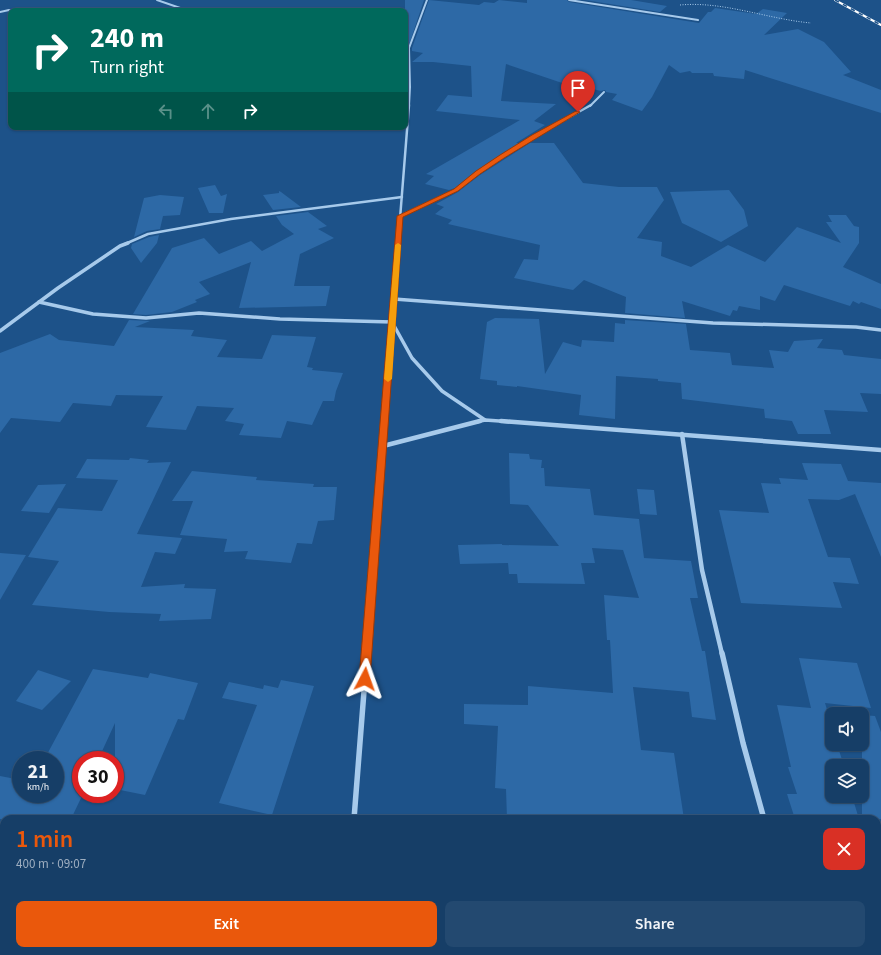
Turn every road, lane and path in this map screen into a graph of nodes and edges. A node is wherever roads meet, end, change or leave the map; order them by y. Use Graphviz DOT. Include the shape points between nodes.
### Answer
graph roads {
  1 [pos="157,0"];
  2 [pos="427,0"];
  3 [pos="568,0"];
  4 [pos="180,8"];
  5 [pos="664,15"];
  6 [pos="698,20"];
  7 [pos="811,23"];
  8 [pos="410,87"];
  9 [pos="604,92"];
  10 [pos="408,114"];
  11 [pos="407,130"];
  12 [pos="402,197"];
  13 [pos="400,216"];
  14 [pos="394,299"];
  15 [pos="39,302"];
  16 [pos="392,322"];
  17 [pos="881,330"];
  18 [pos="0,332"];
  19 [pos="485,420"];
  20 [pos="682,434"];
  21 [pos="383,446"];
  22 [pos="881,450"];
  23 [pos="354,815"];
  24 [pos="763,815"];
  1 -- 4 [label="street"];
  2 -- 8 [label="street" via="409,48"];
  3 -- 5 [label="street"];
  5 -- 6 [label="street"];
  5 -- 7 [label="path" via="664,10 690,3 727,5 774,18"];
  8 -- 10 [label="street"];
  9 -- 13 [label="street" via="590,106 521,144 456,190"];
  11 -- 12 [label="street"];
  12 -- 13 [label="street"];
  12 -- 15 [label="street" via="231,219 148,234 120,246"];
  13 -- 14 [label="street"];
  14 -- 16 [label="street"];
  14 -- 17 [label="street" via="713,322"];
  15 -- 16 [label="street" via="93,314 146,318 199,313 280,319"];
  15 -- 18 [label="street"];
  16 -- 19 [label="street" via="412,358 442,392"];
  16 -- 21 [label="street"];
  19 -- 20 [label="street"];
  19 -- 21 [label="street"];
  20 -- 22 [label="street"];
  20 -- 24 [label="street" via="702,570"];
  21 -- 23 [label="street"];
}
